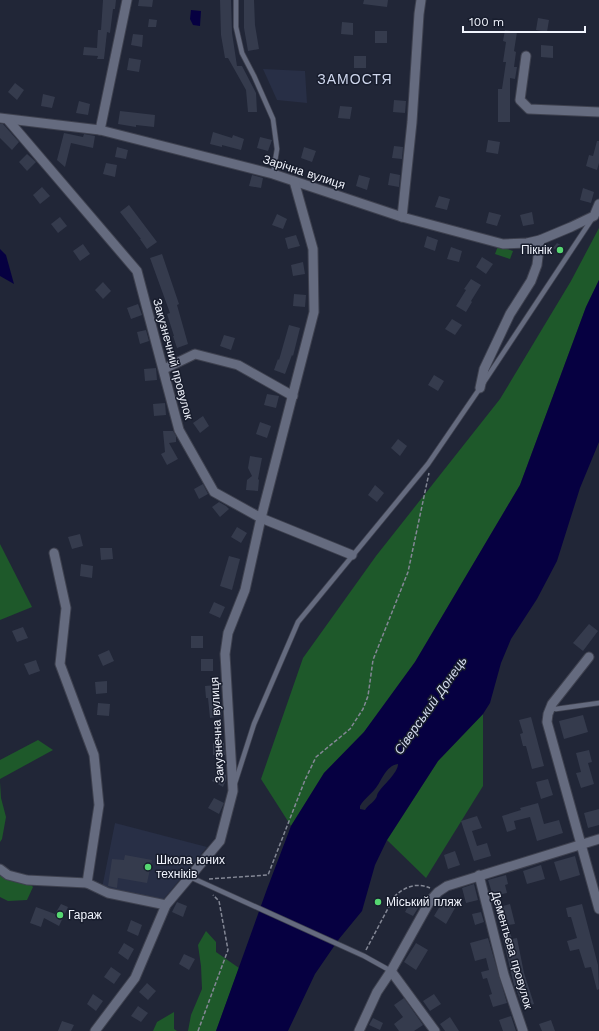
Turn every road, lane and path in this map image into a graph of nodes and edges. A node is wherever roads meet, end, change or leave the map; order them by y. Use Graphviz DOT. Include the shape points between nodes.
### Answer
graph roads {
  1 [pos="127,0"];
  2 [pos="236,0"];
  3 [pos="421,0"];
  4 [pos="526,56"];
  5 [pos="599,112"];
  6 [pos="4,119"];
  7 [pos="100,130"];
  8 [pos="273,174"];
  9 [pos="294,181"];
  10 [pos="599,204"];
  11 [pos="594,216"];
  12 [pos="402,217"];
  13 [pos="540,240"];
  14 [pos="164,369"];
  15 [pos="480,388"];
  16 [pos="292,396"];
  17 [pos="428,464"];
  18 [pos="261,518"];
  19 [pos="54,553"];
  20 [pos="352,555"];
  21 [pos="590,657"];
  22 [pos="599,703"];
  23 [pos="550,708"];
  24 [pos="233,792"];
  25 [pos="599,839"];
  26 [pos="582,844"];
  27 [pos="0,869"];
  28 [pos="478,875"];
  29 [pos="194,878"];
  30 [pos="87,883"];
  31 [pos="208,890"];
  32 [pos="438,892"];
  33 [pos="166,905"];
  34 [pos="599,909"];
  35 [pos="364,956"];
  36 [pos="391,971"];
  37 [pos="95,1031"];
  38 [pos="198,1031"];
  39 [pos="359,1031"];
  40 [pos="435,1031"];
  41 [pos="523,1031"];
  1 -- 7 [label="street"];
  2 -- 8 [label="lane" via="236,27 242,53 273,120 277,149"];
  3 -- 12 [label="street"];
  4 -- 5 [label="street" via="520,100 529,109"];
  6 -- 7 [label="street, Зарічна вулиця"];
  6 -- 14 [label="street, Закузнечний провулок" via="137,271"];
  7 -- 8 [label="street, Зарічна вулиця"];
  8 -- 9 [label="street, Зарічна вулиця"];
  9 -- 12 [label="street, Зарічна вулиця"];
  9 -- 16 [label="street, Закузнечна вулиця" via="313,249 314,312"];
  10 -- 11 [label="street"];
  11 -- 13 [label="street, Зарічна вулиця"];
  11 -- 15 [label="lane"];
  12 -- 13 [label="street, Зарічна вулиця" via="503,244"];
  13 -- 15 [label="street" via="537,265 531,281 510,314 484,369"];
  14 -- 16 [label="street" via="195,354 238,366"];
  14 -- 18 [label="street, Закузнечний провулок" via="179,430 214,492"];
  15 -- 17 [label="lane"];
  16 -- 18 [label="street, Закузнечна вулиця"];
  17 -- 20 [label="lane"];
  17 -- 29 [label="path" via="430,468 408,572 373,660 368,696 363,709 350,729 316,757 268,875"];
  18 -- 20 [label="street, Закузнечний провулок"];
  18 -- 24 [label="street, Закузнечна вулиця" via="245,590 228,633 225,654"];
  19 -- 30 [label="street" via="66,608 60,664 94,755 99,805"];
  20 -- 24 [label="lane" via="298,622 254,724"];
  21 -- 23 [label="street"];
  22 -- 23 [label="lane"];
  23 -- 26 [label="street" via="547,722 549,731"];
  24 -- 29 [label="street, Закузнечна вулиця" via="220,841"];
  25 -- 26 [label="street"];
  26 -- 28 [label="street"];
  26 -- 34 [label="street"];
  27 -- 30 [label="street" via="8,875 27,880"];
  28 -- 32 [label="street" via="446,886"];
  28 -- 41 [label="street, Дементьєва провулок" via="504,975"];
  29 -- 33 [label="street, Закузнечна вулиця"];
  29 -- 35 [label="lane"];
  30 -- 33 [label="street" via="108,893"];
  31 -- 38 [label="path" via="219,902 228,950"];
  32 -- 35 [label="path" via="416,885 399,891"];
  32 -- 36 [label="street" via="430,901"];
  33 -- 37 [label="street, Закузнечна вулиця" via="135,978"];
  35 -- 36 [label="lane"];
  36 -- 39 [label="street" via="377,992"];
  36 -- 40 [label="street"];
}
